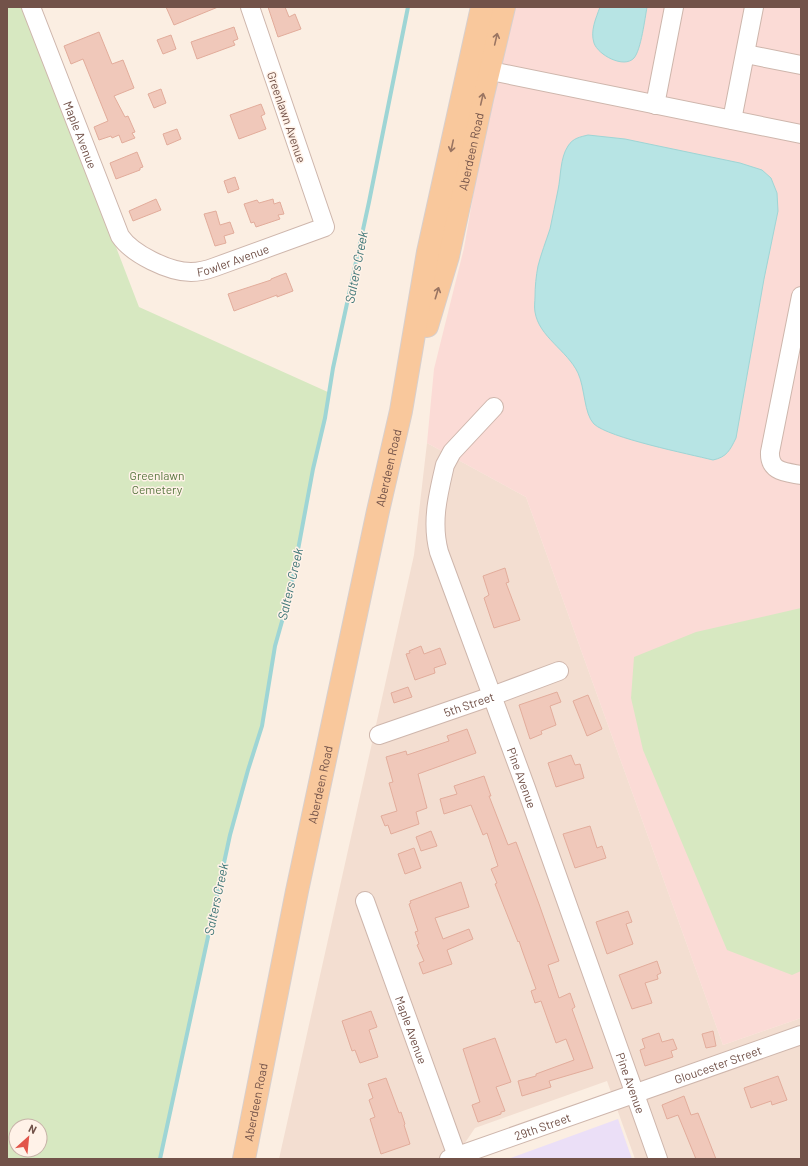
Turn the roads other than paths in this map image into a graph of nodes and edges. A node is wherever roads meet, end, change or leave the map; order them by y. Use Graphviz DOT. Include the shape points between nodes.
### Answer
graph roads {
  1 [pos="31,7"];
  2 [pos="250,7"];
  3 [pos="482,7"];
  4 [pos="504,7"];
  5 [pos="674,7"];
  6 [pos="754,7"];
  7 [pos="746,54"];
  8 [pos="801,65"];
  9 [pos="479,69"];
  10 [pos="655,105"];
  11 [pos="732,120"];
  12 [pos="801,134"];
  13 [pos="325,227"];
  14 [pos="140,254"];
  15 [pos="801,296"];
  16 [pos="494,408"];
  17 [pos="801,475"];
  18 [pos="559,671"];
  19 [pos="492,696"];
  20 [pos="379,735"];
  21 [pos="365,901"];
  22 [pos="801,1035"];
  23 [pos="635,1094"];
  24 [pos="455,1158"];
  25 [pos="244,1159"];
  26 [pos="658,1159"];
  1 -- 14 [label="street, Maple Avenue" via="120,236"];
  2 -- 13 [label="street, Greenlawn Avenue"];
  3 -- 9 [label="main road, Aberdeen Road"];
  9 -- 4 [label="main road, Aberdeen Road, one-way"];
  5 -- 10 [label="street"];
  6 -- 7 [label="street"];
  7 -- 8 [label="street"];
  7 -- 11 [label="street"];
  9 -- 10 [label="street"];
  9 -- 25 [label="main road, Aberdeen Road" via="448,256 401,411 378,511 297,891"];
  10 -- 11 [label="street"];
  11 -- 12 [label="street"];
  13 -- 14 [label="street, Fowler Avenue" via="198,272 167,267"];
  15 -- 17 [label="street" via="770,458 778,469"];
  16 -- 19 [label="street, Pine Avenue" via="448,458 435,511 439,552"];
  18 -- 19 [label="street, 5th Street"];
  19 -- 20 [label="street, 5th Street"];
  19 -- 23 [label="street, Pine Avenue"];
  21 -- 24 [label="street, Maple Avenue"];
  22 -- 23 [label="street, Gloucester Street"];
  23 -- 24 [label="street, 29th Street"];
  23 -- 26 [label="street, Pine Avenue"];
}
